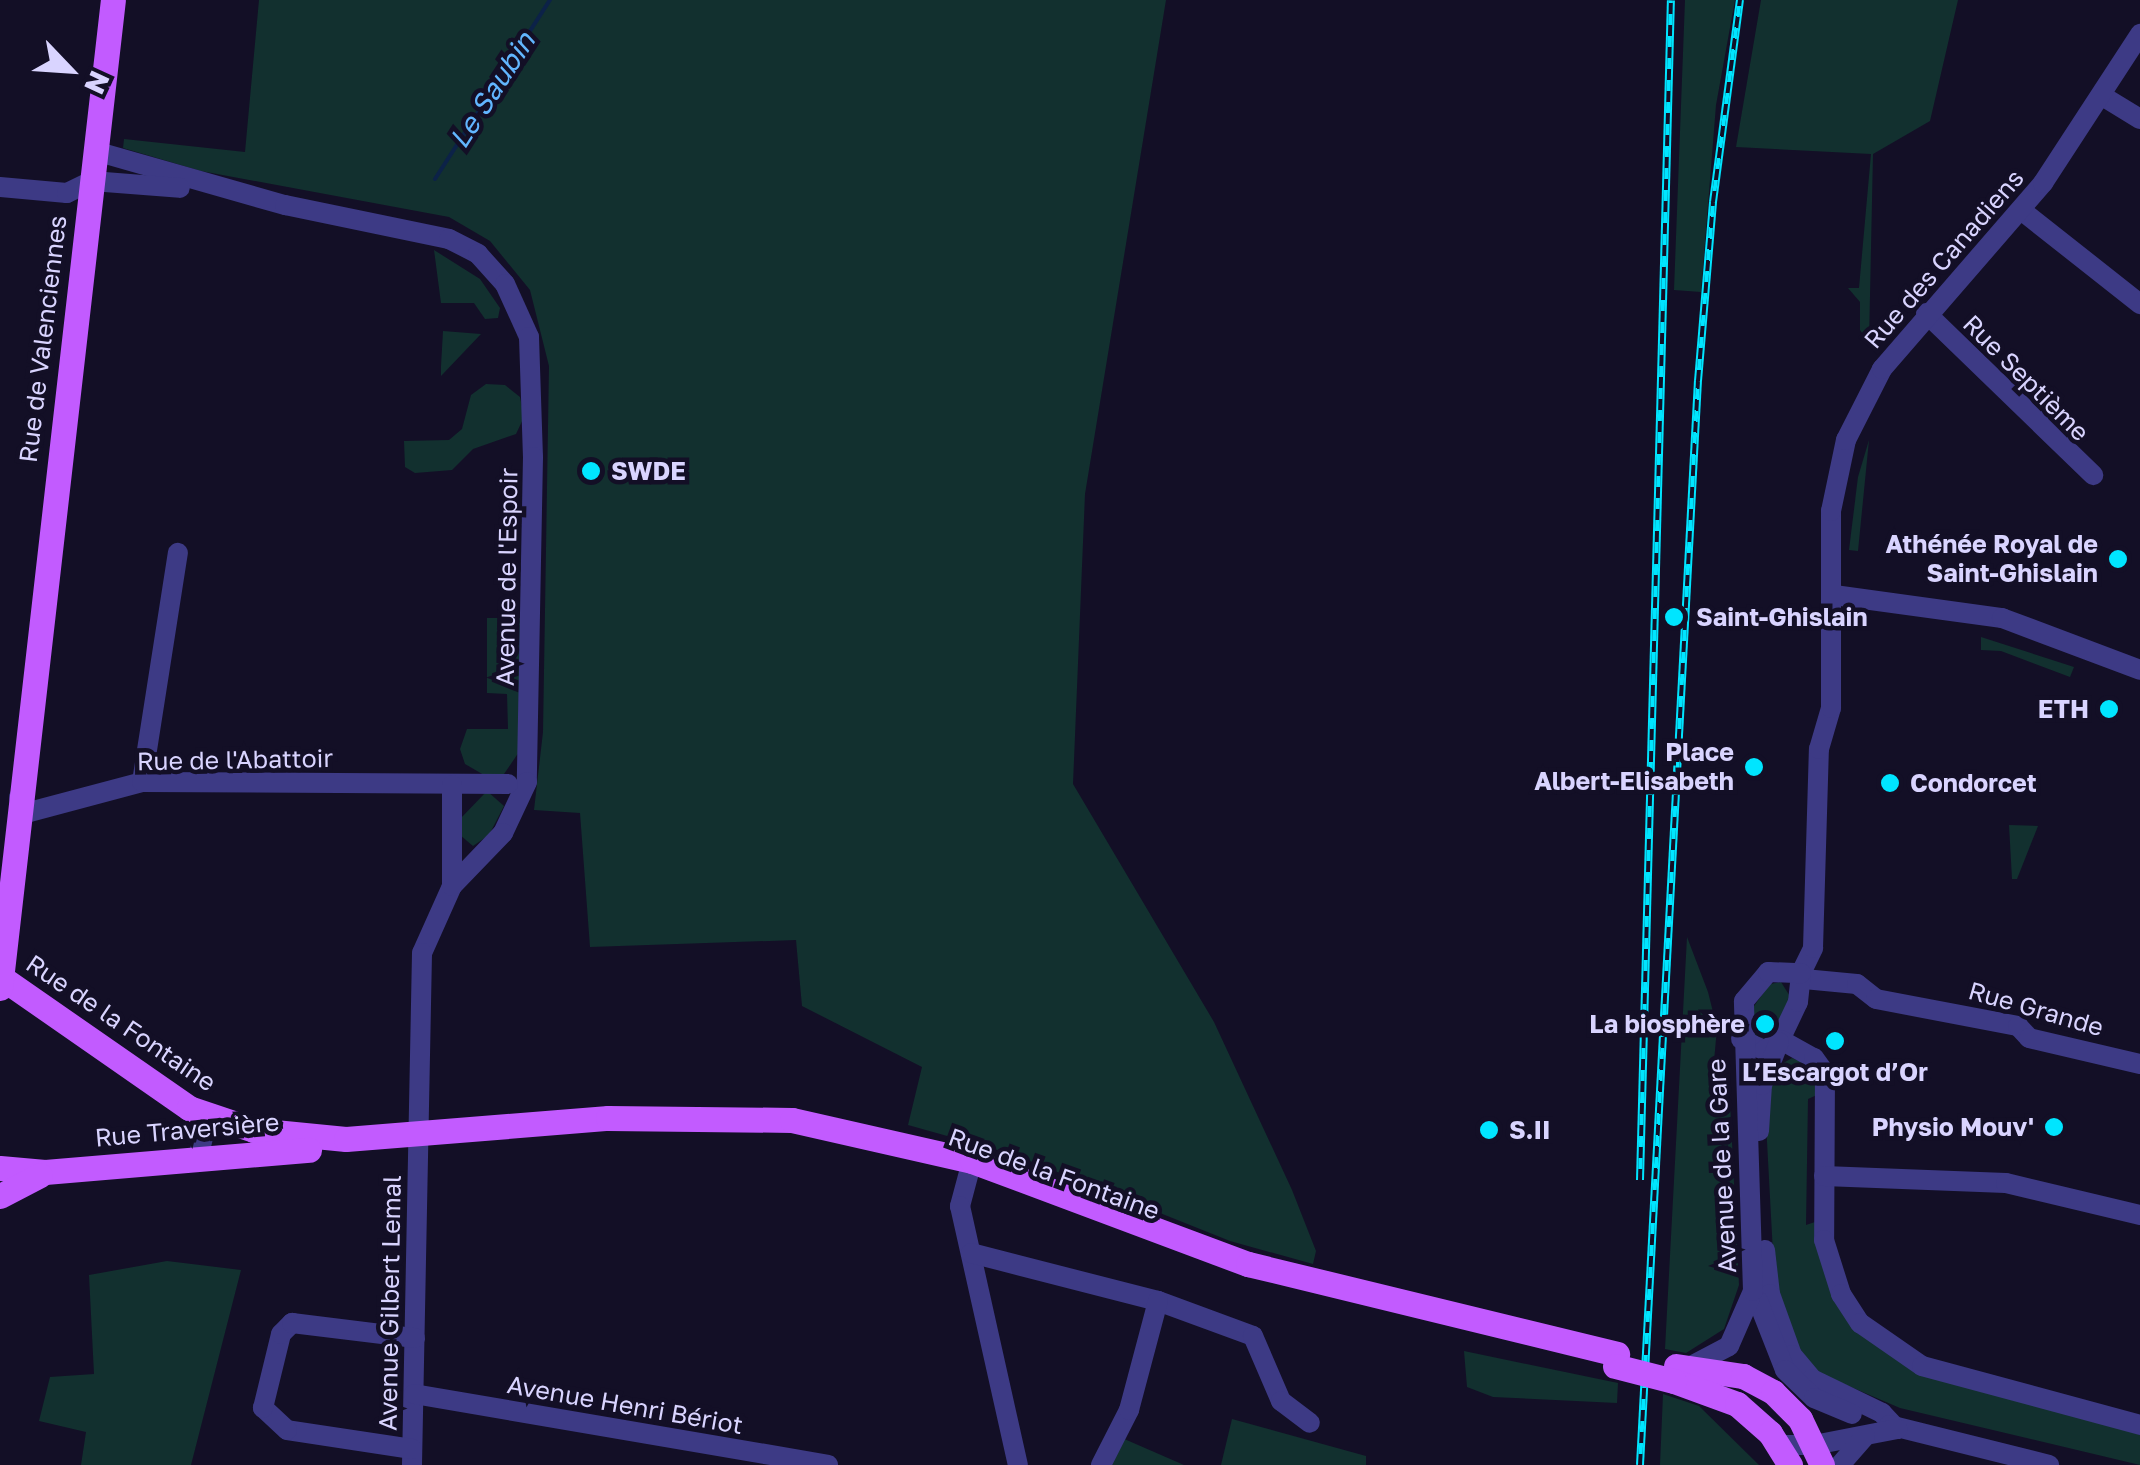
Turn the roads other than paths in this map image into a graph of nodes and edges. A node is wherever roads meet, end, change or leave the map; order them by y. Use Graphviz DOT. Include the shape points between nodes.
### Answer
graph roads {
  1 [pos="113,0"];
  2 [pos="2140,34"];
  3 [pos="2104,97"];
  4 [pos="2140,119"];
  5 [pos="95,151"];
  6 [pos="92,181"];
  7 [pos="0,187"];
  8 [pos="230,190"];
  9 [pos="2021,210"];
  10 [pos="2140,304"];
  11 [pos="1926,313"];
  12 [pos="2094,475"];
  13 [pos="178,553"];
  14 [pos="1834,595"];
  15 [pos="2140,670"];
  16 [pos="32,685"];
  17 [pos="16,758"];
  18 [pos="142,782"];
  19 [pos="508,784"];
  20 [pos="452,785"];
  21 [pos="22,814"];
  22 [pos="452,886"];
  23 [pos="0,905"];
  24 [pos="1803,976"];
  25 [pos="0,979"];
  26 [pos="1742,1039"];
  27 [pos="1780,1041"];
  28 [pos="2140,1064"];
  29 [pos="208,1116"];
  30 [pos="418,1136"];
  31 [pos="334,1148"];
  32 [pos="198,1159"];
  33 [pos="971,1166"];
  34 [pos="0,1168"];
  35 [pos="45,1172"];
  36 [pos="1824,1176"];
  37 [pos="0,1196"];
  38 [pos="2140,1216"];
  39 [pos="971,1253"];
  40 [pos="1754,1290"];
  41 [pos="1158,1301"];
  42 [pos="1767,1337"];
  43 [pos="415,1338"];
  44 [pos="1731,1351"];
  45 [pos="1679,1371"];
  46 [pos="414,1394"];
  47 [pos="1830,1399"];
  48 [pos="1737,1404"];
  49 [pos="1310,1422"];
  50 [pos="2140,1425"];
  51 [pos="1897,1429"];
  52 [pos="1865,1436"];
  53 [pos="1823,1450"];
  54 [pos="1784,1455"];
  55 [pos="412,1457"];
  56 [pos="828,1465"];
  57 [pos="1018,1465"];
  58 [pos="1101,1465"];
  59 [pos="1836,1465"];
  60 [pos="2049,1465"];
  1 -- 5 [label="main road, Rue de Valenciennes"];
  2 -- 3 [label="street, Rue des Canadiens"];
  3 -- 4 [label="street"];
  3 -- 9 [label="street, Rue des Canadiens"];
  5 -- 6 [label="main road, Rue de Valenciennes"];
  5 -- 8 [label="street"];
  6 -- 7 [label="street" via="67,192"];
  6 -- 8 [label="street"];
  6 -- 16 [label="main road, Rue de Valenciennes"];
  8 -- 22 [label="street, Avenue de l'Espoir" via="449,238 488,263 522,316 532,359 534,457 527,782 503,833"];
  9 -- 10 [label="street"];
  9 -- 11 [label="street, Rue des Canadiens"];
  11 -- 12 [label="street, Rue Septième"];
  11 -- 14 [label="street, Rue des Canadiens" via="1869,389 1846,440 1831,512"];
  13 -- 18 [label="street"];
  14 -- 15 [label="street" via="2002,618"];
  14 -- 24 [label="street" via="1830,715 1818,749 1814,948"];
  16 -- 17 [label="main road, Rue de Valenciennes"];
  16 -- 21 [label="main road, Rue de Valenciennes"];
  17 -- 21 [label="street"];
  17 -- 23 [label="main road, Rue de Valenciennes"];
  18 -- 20 [label="street, Rue de l'Abattoir"];
  18 -- 21 [label="street, Rue de l'Abattoir"];
  19 -- 20 [label="street, Rue de l'Abattoir"];
  20 -- 22 [label="street"];
  21 -- 25 [label="main road, Rue de Valenciennes"];
  22 -- 30 [label="street, Avenue de l'Espoir" via="422,953"];
  24 -- 26 [label="street, Rue Grande" via="1781,969 1758,980 1744,1001"];
  24 -- 27 [label="street, Avenue de la Gare"];
  24 -- 28 [label="street, Rue Grande" via="1857,984 1876,1000 2018,1026 2030,1038"];
  25 -- 29 [label="main road, Rue de la Fontaine"];
  26 -- 27 [label="street" via="1764,1050"];
  26 -- 40 [label="street, Avenue de la Gare"];
  27 -- 36 [label="street" via="1823,1067"];
  27 -- 47 [label="street, Avenue de la Gare" via="1758,1099 1767,1280 1786,1346"];
  29 -- 30 [label="main road, Rue de la Fontaine" via="280,1136"];
  29 -- 32 [label="street, Rue de la Fontaine"];
  30 -- 31 [label="main road, Rue de la Fontaine"];
  30 -- 33 [label="main road, Rue de la Fontaine" via="734,1126"];
  30 -- 43 [label="street, Avenue Gilbert Lemal"];
  31 -- 32 [label="main road, Rue Traversière"];
  32 -- 35 [label="main road, Rue Traversière"];
  33 -- 39 [label="street" via="960,1206"];
  33 -- 45 [label="main road, Rue de la Fontaine" via="1216,1264"];
  34 -- 35 [label="main road, Rue Traversière"];
  35 -- 37 [label="main road, Rue Traversière"];
  36 -- 38 [label="street" via="2006,1183"];
  36 -- 50 [label="street" via="1830,1268 1853,1314 1882,1344 1922,1366"];
  39 -- 41 [label="street"];
  39 -- 57 [label="street"];
  40 -- 42 [label="street, Avenue de la Gare"];
  40 -- 44 [label="street, Avenue de la Gare"];
  41 -- 49 [label="street" via="1253,1336 1281,1400"];
  41 -- 58 [label="street" via="1129,1410"];
  42 -- 44 [label="street"];
  42 -- 47 [label="street, Avenue de la Gare" via="1794,1380"];
  43 -- 46 [label="street, Avenue Gilbert Lemal"];
  43 -- 55 [label="street" via="292,1324 280,1334 263,1408 287,1430"];
  44 -- 45 [label="main road"];
  44 -- 48 [label="street"];
  44 -- 53 [label="main road"];
  45 -- 48 [label="main road"];
  46 -- 55 [label="street, Avenue Gilbert Lemal"];
  46 -- 56 [label="street, Avenue Henri Bériot"];
  47 -- 51 [label="street" via="1882,1413"];
  47 -- 53 [label="street"];
  48 -- 54 [label="main road"];
  51 -- 52 [label="street"];
  51 -- 60 [label="street"];
  52 -- 53 [label="street"];
  52 -- 59 [label="street"];
  53 -- 54 [label="street"];
  53 -- 59 [label="street"];
}
